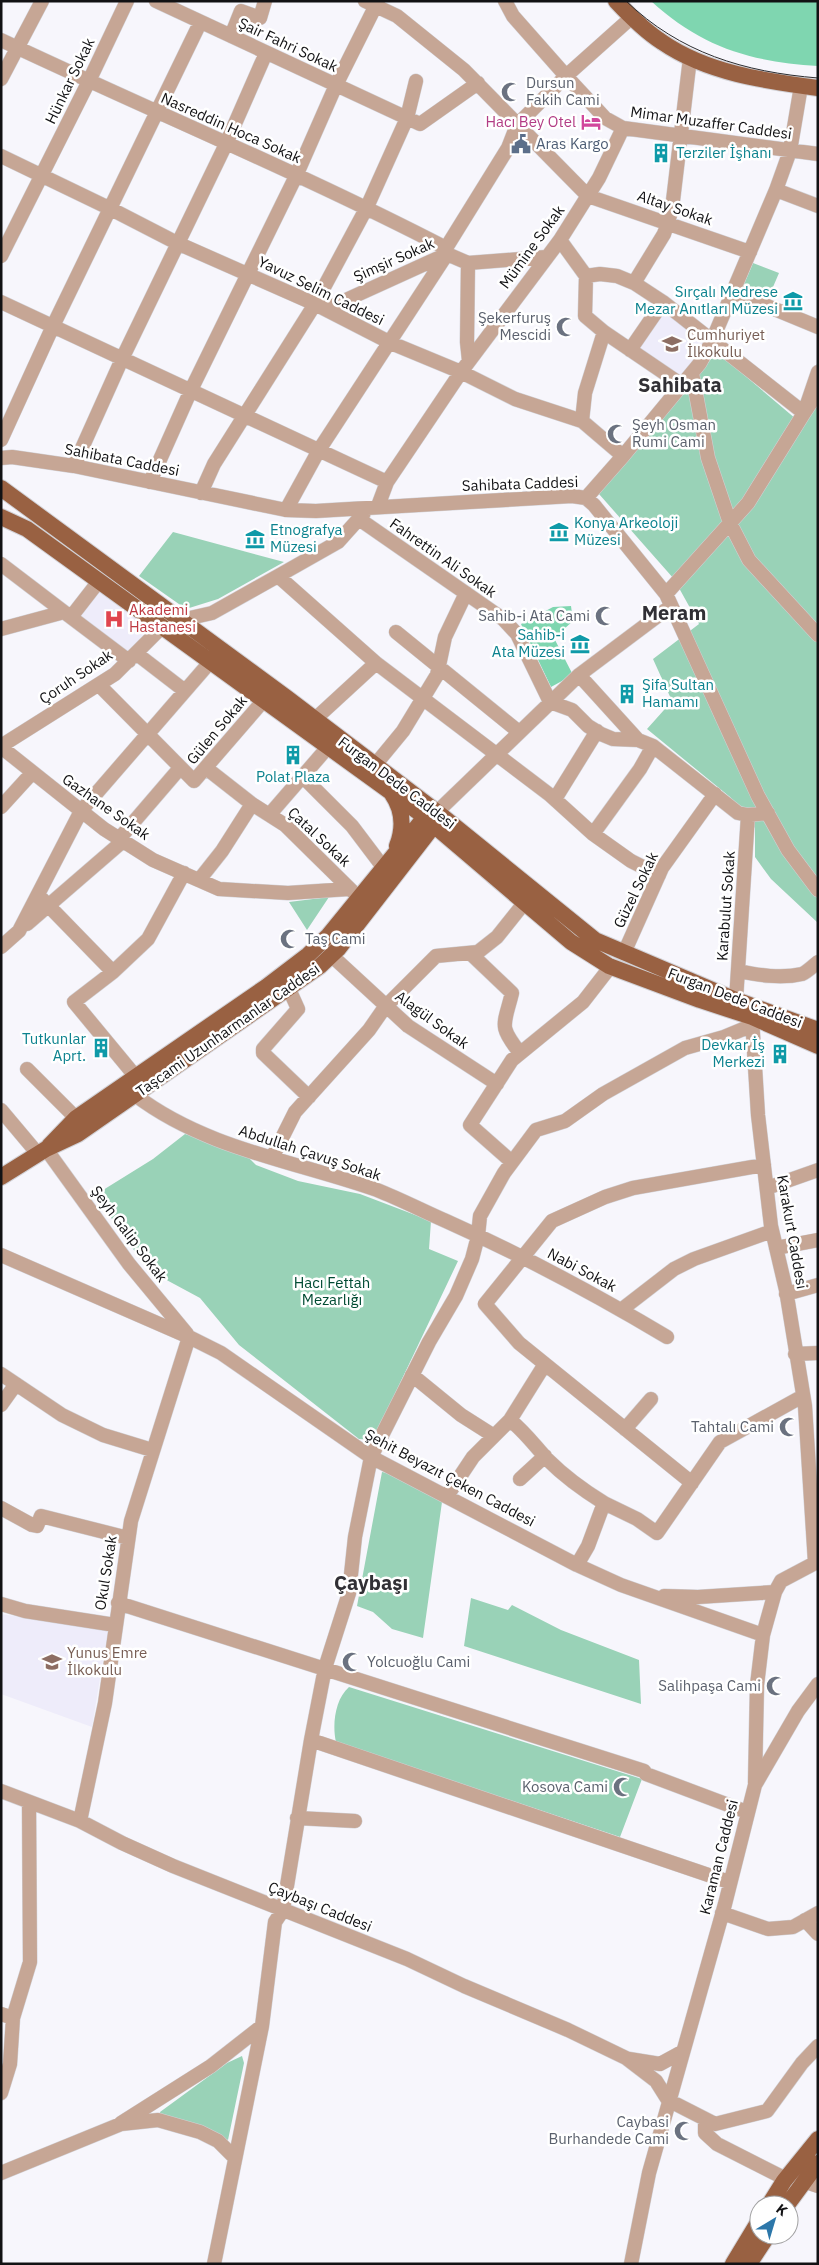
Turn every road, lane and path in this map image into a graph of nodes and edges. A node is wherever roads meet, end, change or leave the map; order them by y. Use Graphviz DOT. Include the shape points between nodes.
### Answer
graph roads {
  1 [pos="42,1"];
  2 [pos="127,1"];
  3 [pos="156,1"];
  4 [pos="265,1"];
  5 [pos="505,1"];
  6 [pos="616,1"];
  7 [pos="373,3"];
  8 [pos="632,17"];
  9 [pos="200,23"];
  10 [pos="231,36"];
  11 [pos="1,40"];
  12 [pos="18,48"];
  13 [pos="266,52"];
  14 [pos="690,58"];
  15 [pos="566,76"];
  16 [pos="1,80"];
  17 [pos="90,81"];
  18 [pos="416,81"];
  19 [pos="478,83"];
  20 [pos="336,85"];
  21 [pos="801,86"];
  22 [pos="818,88"];
  23 [pos="158,113"];
  24 [pos="407,118"];
  25 [pos="517,125"];
  26 [pos="623,128"];
  27 [pos="681,136"];
  28 [pos="226,144"];
  29 [pos="790,151"];
  30 [pos="818,154"];
  31 [pos="1,156"];
  32 [pos="41,175"];
  33 [pos="296,176"];
  34 [pos="776,190"];
  35 [pos="588,196"];
  36 [pos="818,206"];
  37 [pos="367,207"];
  38 [pos="111,209"];
  39 [pos="669,223"];
  40 [pos="560,240"];
  41 [pos="177,243"];
  42 [pos="447,251"];
  43 [pos="750,252"];
  44 [pos="1,256"];
  45 [pos="546,257"];
  46 [pos="468,263"];
  47 [pos="248,274"];
  48 [pos="586,276"];
  49 [pos="634,283"];
  50 [pos="732,292"];
  51 [pos="1,302"];
  52 [pos="663,302"];
  53 [pos="321,306"];
  54 [pos="53,326"];
  55 [pos="818,327"];
  56 [pos="604,332"];
  57 [pos="712,342"];
  58 [pos="391,343"];
  59 [pos="630,350"];
  60 [pos="122,359"];
  61 [pos="465,367"];
  62 [pos="818,372"];
  63 [pos="692,373"];
  64 [pos="682,384"];
  65 [pos="191,390"];
  66 [pos="818,392"];
  67 [pos="804,413"];
  68 [pos="244,415"];
  69 [pos="582,420"];
  70 [pos="1,440"];
  71 [pos="319,450"];
  72 [pos="624,456"];
  73 [pos="1,458"];
  74 [pos="74,466"];
  75 [pos="150,482"];
  76 [pos="386,482"];
  77 [pos="1,488"];
  78 [pos="201,493"];
  79 [pos="586,498"];
  80 [pos="373,506"];
  81 [pos="286,510"];
  82 [pos="1,517"];
  83 [pos="360,519"];
  84 [pos="730,523"];
  85 [pos="1,564"];
  86 [pos="278,576"];
  87 [pos="99,581"];
  88 [pos="466,593"];
  89 [pos="668,600"];
  90 [pos="67,615"];
  91 [pos="181,620"];
  92 [pos="162,627"];
  93 [pos="1,628"];
  94 [pos="396,632"];
  95 [pos="818,635"];
  96 [pos="133,657"];
  97 [pos="211,662"];
  98 [pos="376,663"];
  99 [pos="439,668"];
  100 [pos="579,675"];
  101 [pos="99,685"];
  102 [pos="186,691"];
  103 [pos="264,700"];
  104 [pos="424,700"];
  105 [pos="550,702"];
  106 [pos="314,720"];
  107 [pos="597,731"];
  108 [pos="519,732"];
  109 [pos="148,735"];
  110 [pos="638,740"];
  111 [pos="1,746"];
  112 [pos="328,746"];
  113 [pos="653,746"];
  114 [pos="496,755"];
  115 [pos="375,765"];
  116 [pos="180,768"];
  117 [pos="206,768"];
  118 [pos="32,773"];
  119 [pos="303,777"];
  120 [pos="391,792"];
  121 [pos="715,794"];
  122 [pos="555,799"];
  123 [pos="252,804"];
  124 [pos="1,807"];
  125 [pos="81,811"];
  126 [pos="768,813"];
  127 [pos="270,814"];
  128 [pos="748,815"];
  129 [pos="432,818"];
  130 [pos="593,834"];
  131 [pos="121,840"];
  132 [pos="394,854"];
  133 [pos="383,867"];
  134 [pos="184,873"];
  135 [pos="659,875"];
  136 [pos="199,880"];
  137 [pos="818,890"];
  138 [pos="354,893"];
  139 [pos="43,900"];
  140 [pos="525,902"];
  141 [pos="1,947"];
  142 [pos="470,953"];
  143 [pos="624,953"];
  144 [pos="332,956"];
  145 [pos="818,962"];
  146 [pos="610,966"];
  147 [pos="738,971"];
  148 [pos="113,972"];
  149 [pos="289,989"];
  150 [pos="736,1000"];
  151 [pos="385,1007"];
  152 [pos="752,1021"];
  153 [pos="818,1030"];
  154 [pos="818,1046"];
  155 [pos="520,1053"];
  156 [pos="27,1070"];
  157 [pos="136,1077"];
  158 [pos="497,1084"];
  159 [pos="135,1095"];
  160 [pos="309,1097"];
  161 [pos="1,1110"];
  162 [pos="76,1118"];
  163 [pos="42,1152"];
  164 [pos="272,1158"];
  165 [pos="512,1162"];
  166 [pos="764,1164"];
  167 [pos="818,1170"];
  168 [pos="1,1177"];
  169 [pos="767,1188"];
  170 [pos="772,1231"];
  171 [pos="478,1236"];
  172 [pos="818,1240"];
  173 [pos="776,1248"];
  174 [pos="1,1255"];
  175 [pos="523,1258"];
  176 [pos="818,1285"];
  177 [pos="786,1294"];
  178 [pos="621,1310"];
  179 [pos="189,1337"];
  180 [pos="667,1337"];
  181 [pos="818,1353"];
  182 [pos="795,1354"];
  183 [pos="545,1364"];
  184 [pos="1,1374"];
  185 [pos="412,1375"];
  186 [pos="16,1384"];
  187 [pos="651,1399"];
  188 [pos="808,1403"];
  189 [pos="1,1405"];
  190 [pos="510,1420"];
  191 [pos="625,1429"];
  192 [pos="494,1436"];
  193 [pos="152,1450"];
  194 [pos="545,1456"];
  195 [pos="371,1457"];
  196 [pos="520,1479"];
  197 [pos="692,1483"];
  198 [pos="814,1485"];
  199 [pos="447,1496"];
  200 [pos="604,1503"];
  201 [pos="1,1508"];
  202 [pos="128,1538"];
  203 [pos="816,1546"];
  204 [pos="817,1564"];
  205 [pos="577,1566"];
  206 [pos="775,1592"];
  207 [pos="651,1596"];
  208 [pos="118,1603"];
  209 [pos="1,1604"];
  210 [pos="115,1625"];
  211 [pos="763,1635"];
  212 [pos="325,1668"];
  213 [pos="818,1684"];
  214 [pos="311,1740"];
  215 [pos="754,1785"];
  216 [pos="1,1791"];
  217 [pos="29,1802"];
  218 [pos="747,1812"];
  219 [pos="297,1818"];
  220 [pos="80,1821"];
  221 [pos="355,1821"];
  222 [pos="729,1882"];
  223 [pos="283,1910"];
  224 [pos="722,1913"];
  225 [pos="818,1913"];
  226 [pos="805,1920"];
  227 [pos="818,1934"];
  228 [pos="7,2016"];
  229 [pos="262,2026"];
  230 [pos="818,2046"];
  231 [pos="682,2052"];
  232 [pos="626,2058"];
  233 [pos="1,2094"];
  234 [pos="668,2100"];
  235 [pos="705,2119"];
  236 [pos="121,2124"];
  237 [pos="818,2139"];
  238 [pos="235,2158"];
  239 [pos="818,2163"];
  240 [pos="1,2173"];
  241 [pos="786,2179"];
  242 [pos="810,2183"];
  243 [pos="776,2195"];
  244 [pos="797,2195"];
  245 [pos="749,2238"];
  246 [pos="761,2245"];
  247 [pos="214,2264"];
  248 [pos="631,2264"];
  249 [pos="733,2264"];
  250 [pos="749,2264"];
  1 -- 12 [label="street"];
  2 -- 17 [label="street, Hünkar Sokak"];
  3 -- 9 [label="street, Şair Fahri Sokak"];
  4 -- 10 [label="street" via="260,18 241,11"];
  5 -- 15 [label="street, Mimar Muzaffer Caddesi" via="513,16"];
  6 -- 8 [label="main road"];
  7 -- 19 [label="street" via="427,38"];
  7 -- 20 [label="street"];
  8 -- 14 [label="main road" via="662,42"];
  8 -- 15 [label="street"];
  9 -- 10 [label="street, Şair Fahri Sokak"];
  9 -- 23 [label="street"];
  10 -- 13 [label="street, Şair Fahri Sokak"];
  11 -- 12 [label="street, Nasreddin Hoca Sokak"];
  12 -- 16 [label="street"];
  12 -- 17 [label="street, Nasreddin Hoca Sokak"];
  13 -- 20 [label="street, Şair Fahri Sokak"];
  13 -- 28 [label="street"];
  14 -- 21 [label="main road" via="757,78"];
  14 -- 27 [label="street"];
  15 -- 25 [label="street"];
  15 -- 26 [label="street, Mimar Muzaffer Caddesi" via="605,118"];
  17 -- 23 [label="street, Nasreddin Hoca Sokak"];
  17 -- 32 [label="street, Hünkar Sokak"];
  18 -- 24 [label="street"];
  19 -- 24 [label="street" via="420,124"];
  19 -- 25 [label="street"];
  20 -- 24 [label="street, Şair Fahri Sokak"];
  20 -- 33 [label="street"];
  21 -- 22 [label="main road"];
  21 -- 29 [label="street"];
  23 -- 28 [label="street, Nasreddin Hoca Sokak"];
  23 -- 38 [label="street"];
  24 -- 37 [label="street"];
  25 -- 35 [label="street"];
  25 -- 42 [label="street" via="508,148"];
  26 -- 27 [label="street, Mimar Muzaffer Caddesi"];
  26 -- 35 [label="street, Mümine Sokak"];
  27 -- 29 [label="street, Mimar Muzaffer Caddesi"];
  27 -- 39 [label="street"];
  28 -- 33 [label="street, Nasreddin Hoca Sokak"];
  28 -- 41 [label="street"];
  29 -- 30 [label="street, Mimar Muzaffer Caddesi"];
  29 -- 34 [label="street"];
  31 -- 32 [label="street, Yavuz Selim Caddesi"];
  32 -- 38 [label="street, Yavuz Selim Caddesi"];
  32 -- 44 [label="street, Hünkar Sokak"];
  33 -- 37 [label="street, Nasreddin Hoca Sokak"];
  33 -- 47 [label="street"];
  34 -- 36 [label="street"];
  34 -- 43 [label="street"];
  35 -- 39 [label="street, Altay Sokak"];
  35 -- 40 [label="street, Mümine Sokak"];
  37 -- 42 [label="street, Nasreddin Hoca Sokak"];
  37 -- 53 [label="street"];
  38 -- 41 [label="street, Yavuz Selim Caddesi"];
  38 -- 54 [label="street"];
  39 -- 43 [label="street, Altay Sokak"];
  39 -- 49 [label="street"];
  40 -- 45 [label="street, Mümine Sokak"];
  40 -- 48 [label="street"];
  41 -- 47 [label="street, Yavuz Selim Caddesi"];
  41 -- 60 [label="street"];
  42 -- 46 [label="street, Nasreddin Hoca Sokak"];
  42 -- 53 [label="street, Şimşir Sokak"];
  42 -- 58 [label="street"];
  43 -- 50 [label="street"];
  45 -- 46 [label="street"];
  45 -- 61 [label="street, Mümine Sokak"];
  46 -- 61 [label="street"];
  47 -- 53 [label="street, Yavuz Selim Caddesi"];
  47 -- 65 [label="street"];
  48 -- 49 [label="street" via="617,276"];
  48 -- 56 [label="street" via="585,316"];
  49 -- 52 [label="street"];
  50 -- 55 [label="street"];
  50 -- 57 [label="street"];
  51 -- 54 [label="street"];
  52 -- 57 [label="street"];
  52 -- 59 [label="street"];
  53 -- 58 [label="street, Yavuz Selim Caddesi"];
  53 -- 68 [label="street"];
  54 -- 60 [label="street"];
  54 -- 70 [label="street"];
  56 -- 59 [label="street"];
  56 -- 69 [label="street" via="585,394"];
  57 -- 63 [label="street"];
  57 -- 67 [label="street"];
  58 -- 61 [label="street, Yavuz Selim Caddesi"];
  58 -- 71 [label="street"];
  59 -- 64 [label="street"];
  60 -- 65 [label="street"];
  60 -- 74 [label="street"];
  61 -- 69 [label="street, Yavuz Selim Caddesi" via="514,399"];
  61 -- 76 [label="street, Mümine Sokak"];
  62 -- 67 [label="street"];
  63 -- 64 [label="street"];
  63 -- 84 [label="street" via="708,458"];
  64 -- 72 [label="street"];
  65 -- 68 [label="street"];
  65 -- 75 [label="street"];
  66 -- 67 [label="street"];
  67 -- 84 [label="street, Taşcami Uzunharmanlar Caddesi" via="755,492"];
  68 -- 71 [label="street"];
  68 -- 78 [label="street" via="214,464"];
  69 -- 72 [label="street, Yavuz Selim Caddesi"];
  71 -- 76 [label="street"];
  71 -- 81 [label="street"];
  72 -- 79 [label="street"];
  73 -- 74 [label="street, Sahibata Caddesi"];
  74 -- 75 [label="street, Sahibata Caddesi"];
  75 -- 78 [label="street, Sahibata Caddesi"];
  76 -- 80 [label="street, Mümine Sokak"];
  77 -- 91 [label="main road, Furgan Dede Caddesi"];
  78 -- 81 [label="street, Sahibata Caddesi"];
  79 -- 80 [label="street, Sahibata Caddesi" via="572,496"];
  79 -- 89 [label="street, Sahibata Caddesi"];
  80 -- 81 [label="street, Sahibata Caddesi"];
  80 -- 83 [label="street, Mümine Sokak"];
  82 -- 87 [label="main road, Furgan Dede Caddesi" via="27,529"];
  83 -- 86 [label="street, Mümine Sokak" via="338,542"];
  83 -- 88 [label="street, Fahrettin Ali Sokak"];
  84 -- 89 [label="street, Taşcami Uzunharmanlar Caddesi"];
  84 -- 95 [label="street" via="749,560"];
  85 -- 90 [label="street"];
  86 -- 91 [label="street, Mümine Sokak" via="212,613"];
  86 -- 98 [label="street"];
  87 -- 90 [label="street"];
  87 -- 92 [label="main road, Furgan Dede Caddesi"];
  88 -- 99 [label="street" via="445,637"];
  88 -- 105 [label="street, Fahrettin Ali Sokak" via="503,619 517,634"];
  89 -- 100 [label="street, Taşcami Uzunharmanlar Caddesi"];
  89 -- 126 [label="street, Sahibata Caddesi"];
  90 -- 93 [label="street"];
  90 -- 96 [label="street"];
  91 -- 106 [label="main road, Furgan Dede Caddesi"];
  92 -- 96 [label="street, Çoruh Sokak"];
  92 -- 97 [label="main road, Furgan Dede Caddesi"];
  94 -- 99 [label="street"];
  96 -- 101 [label="street, Çoruh Sokak"];
  96 -- 102 [label="street"];
  97 -- 102 [label="street"];
  97 -- 103 [label="main road, Furgan Dede Caddesi"];
  98 -- 104 [label="street"];
  98 -- 106 [label="street"];
  99 -- 104 [label="street"];
  99 -- 108 [label="street"];
  100 -- 105 [label="street, Taşcami Uzunharmanlar Caddesi"];
  100 -- 110 [label="street"];
  101 -- 109 [label="street"];
  101 -- 111 [label="street, Çoruh Sokak"];
  102 -- 109 [label="street"];
  103 -- 112 [label="main road, Furgan Dede Caddesi"];
  103 -- 117 [label="street, Gülen Sokak"];
  104 -- 114 [label="street"];
  104 -- 115 [label="street"];
  105 -- 107 [label="street" via="572,710"];
  105 -- 108 [label="street, Taşcami Uzunharmanlar Caddesi"];
  106 -- 115 [label="main road, Furgan Dede Caddesi"];
  107 -- 110 [label="street" via="613,739"];
  107 -- 122 [label="street"];
  108 -- 114 [label="street, Taşcami Uzunharmanlar Caddesi"];
  109 -- 116 [label="street"];
  109 -- 125 [label="street"];
  110 -- 113 [label="street"];
  111 -- 118 [label="street, Gazhane Sokak"];
  112 -- 119 [label="street"];
  112 -- 120 [label="main road, Furgan Dede Caddesi"];
  113 -- 121 [label="street"];
  113 -- 130 [label="street"];
  114 -- 122 [label="street"];
  114 -- 129 [label="street, Taşcami Uzunharmanlar Caddesi"];
  115 -- 129 [label="main road, Furgan Dede Caddesi"];
  116 -- 117 [label="street, Gülen Sokak" via="194,781"];
  116 -- 131 [label="street"];
  117 -- 123 [label="street, Çatal Sokak"];
  118 -- 124 [label="street"];
  118 -- 125 [label="street, Gazhane Sokak"];
  119 -- 127 [label="street"];
  119 -- 133 [label="street" via="352,826"];
  120 -- 129 [label="main road, Furgan Dede Caddesi"];
  120 -- 132 [label="main road" via="402,820 401,837"];
  121 -- 128 [label="street" via="738,813"];
  121 -- 135 [label="street, Güzel Sokak"];
  122 -- 130 [label="street"];
  123 -- 127 [label="street, Çatal Sokak"];
  123 -- 136 [label="street"];
  125 -- 131 [label="street, Gazhane Sokak"];
  125 -- 139 [label="street"];
  126 -- 128 [label="street"];
  126 -- 137 [label="street, Sahibata Caddesi" via="788,850"];
  127 -- 138 [label="street, Çatal Sokak"];
  128 -- 147 [label="street, Karabulut Sokak"];
  129 -- 132 [label="main road, Taşcami Uzunharmanlar Caddesi"];
  129 -- 140 [label="main road, Furgan Dede Caddesi"];
  129 -- 143 [label="main road, Furgan Dede Caddesi" via="595,940"];
  129 -- 144 [label="main road, Taşcami Uzunharmanlar Caddesi"];
  130 -- 135 [label="street" via="631,861"];
  131 -- 134 [label="street, Gazhane Sokak" via="153,860"];
  131 -- 139 [label="street"];
  132 -- 133 [label="main road, Taşcami Uzunharmanlar Caddesi"];
  133 -- 138 [label="main road, Taşcami Uzunharmanlar Caddesi"];
  134 -- 136 [label="street, Gazhane Sokak"];
  134 -- 148 [label="street" via="155,930"];
  135 -- 143 [label="street, Güzel Sokak"];
  136 -- 138 [label="street, Gazhane Sokak" via="219,889"];
  138 -- 157 [label="main road, Taşcami Uzunharmanlar Caddesi" via="328,936 296,966"];
  139 -- 141 [label="street" via="19,931"];
  139 -- 148 [label="street"];
  140 -- 142 [label="street" via="497,937 478,952"];
  140 -- 146 [label="main road, Furgan Dede Caddesi" via="571,942"];
  142 -- 151 [label="street" via="436,956"];
  142 -- 155 [label="street" via="512,993 504,1025 506,1034"];
  143 -- 150 [label="main road, Furgan Dede Caddesi"];
  144 -- 149 [label="main road, Taşcami Uzunharmanlar Caddesi"];
  144 -- 151 [label="street, Alagül Sokak"];
  145 -- 147 [label="street" via="804,974 761,975"];
  146 -- 152 [label="main road, Furgan Dede Caddesi"];
  146 -- 155 [label="street" via="583,1002"];
  147 -- 150 [label="street, Karabulut Sokak"];
  148 -- 157 [label="street" via="74,1002"];
  149 -- 159 [label="main road, Taşcami Uzunharmanlar Caddesi"];
  149 -- 160 [label="street" via="298,1009 263,1053"];
  150 -- 153 [label="main road, Furgan Dede Caddesi"];
  151 -- 158 [label="street, Alagül Sokak" via="408,1026"];
  151 -- 160 [label="street" via="369,1030"];
  152 -- 154 [label="main road, Furgan Dede Caddesi"];
  152 -- 165 [label="street" via="724,1037 685,1048 610,1090 565,1121 536,1130"];
  152 -- 166 [label="street, Karakurt Caddesi"];
  155 -- 158 [label="street"];
  156 -- 162 [label="street"];
  157 -- 162 [label="main road, Taşcami Uzunharmanlar Caddesi"];
  158 -- 165 [label="street" via="470,1125"];
  159 -- 163 [label="main road, Taşcami Uzunharmanlar Caddesi" via="78,1134"];
  159 -- 164 [label="street, Abdullah Çavuş Sokak" via="158,1113 206,1136"];
  160 -- 164 [label="street" via="295,1112"];
  161 -- 163 [label="street, Şeyh Galip Sokak"];
  162 -- 163 [label="main road, Taşcami Uzunharmanlar Caddesi"];
  163 -- 168 [label="main road, Taşcami Uzunharmanlar Caddesi"];
  163 -- 179 [label="street, Şeyh Galip Sokak"];
  164 -- 171 [label="street, Abdullah Çavuş Sokak" via="377,1191"];
  165 -- 171 [label="street" via="480,1216"];
  166 -- 169 [label="street, Karakurt Caddesi"];
  166 -- 175 [label="street" via="633,1188 605,1197 552,1221"];
  167 -- 169 [label="street"];
  169 -- 170 [label="street, Karakurt Caddesi"];
  170 -- 173 [label="street, Karakurt Caddesi"];
  170 -- 178 [label="street" via="674,1269"];
  171 -- 175 [label="street, Nabi Sokak"];
  171 -- 185 [label="street" via="456,1296"];
  172 -- 173 [label="street"];
  173 -- 177 [label="street, Karakurt Caddesi"];
  174 -- 179 [label="street, Şehit Beyazıt Çeken Caddesi"];
  175 -- 178 [label="street, Nabi Sokak"];
  175 -- 183 [label="street" via="485,1304 519,1343"];
  176 -- 177 [label="street"];
  177 -- 182 [label="street, Karakurt Caddesi"];
  178 -- 180 [label="street, Nabi Sokak"];
  179 -- 193 [label="street, Okul Sokak"];
  179 -- 195 [label="street, Şehit Beyazıt Çeken Caddesi" via="221,1353"];
  181 -- 182 [label="street"];
  182 -- 188 [label="street, Karakurt Caddesi"];
  183 -- 190 [label="street"];
  183 -- 191 [label="street"];
  184 -- 186 [label="street"];
  185 -- 192 [label="street" via="461,1415"];
  185 -- 195 [label="street"];
  186 -- 189 [label="street"];
  186 -- 193 [label="street" via="62,1415 102,1435"];
  187 -- 191 [label="street"];
  188 -- 197 [label="street" via="720,1442"];
  188 -- 198 [label="street, Karakurt Caddesi"];
  190 -- 192 [label="street"];
  190 -- 194 [label="street"];
  191 -- 197 [label="street"];
  192 -- 199 [label="street" via="473,1457"];
  193 -- 202 [label="street, Okul Sokak"];
  194 -- 196 [label="street"];
  194 -- 200 [label="street" via="577,1487"];
  195 -- 199 [label="street, Şehit Beyazıt Çeken Caddesi"];
  195 -- 212 [label="street" via="349,1593"];
  197 -- 200 [label="street" via="657,1533"];
  198 -- 203 [label="street, Karakurt Caddesi"];
  199 -- 205 [label="street, Şehit Beyazıt Çeken Caddesi"];
  200 -- 205 [label="street"];
  201 -- 202 [label="street" via="32,1525 37,1526 41,1516"];
  202 -- 208 [label="street, Okul Sokak"];
  203 -- 204 [label="street, Karakurt Caddesi"];
  204 -- 206 [label="street" via="781,1581"];
  205 -- 207 [label="street, Şehit Beyazıt Çeken Caddesi"];
  206 -- 207 [label="street" via="698,1597"];
  206 -- 211 [label="street"];
  207 -- 211 [label="street, Şehit Beyazıt Çeken Caddesi"];
  208 -- 210 [label="street, Okul Sokak"];
  208 -- 212 [label="street"];
  209 -- 210 [label="street"];
  210 -- 220 [label="street, Okul Sokak" via="105,1703"];
  211 -- 215 [label="street" via="757,1685"];
  212 -- 214 [label="street"];
  212 -- 218 [label="street" via="644,1771"];
  213 -- 215 [label="street, Karaman Caddesi"];
  214 -- 219 [label="street"];
  214 -- 222 [label="street"];
  215 -- 218 [label="street, Karaman Caddesi"];
  216 -- 217 [label="street, Çaybaşı Caddesi"];
  217 -- 220 [label="street, Çaybaşı Caddesi"];
  217 -- 228 [label="street" via="30,1962"];
  218 -- 222 [label="street, Karaman Caddesi"];
  219 -- 221 [label="street"];
  219 -- 223 [label="street"];
  220 -- 223 [label="street, Çaybaşı Caddesi" via="148,1855"];
  222 -- 224 [label="street, Karaman Caddesi"];
  223 -- 229 [label="street" via="275,1922"];
  223 -- 232 [label="street, Çaybaşı Caddesi" via="407,1959"];
  224 -- 226 [label="street" via="768,1929 793,1927"];
  224 -- 231 [label="street, Karaman Caddesi"];
  225 -- 226 [label="street"];
  226 -- 227 [label="street"];
  228 -- 233 [label="street" via="10,2064"];
  229 -- 236 [label="street" via="211,2066"];
  229 -- 238 [label="street"];
  230 -- 235 [label="street" via="767,2111 714,2124"];
  231 -- 232 [label="street" via="660,2064"];
  231 -- 234 [label="street, Karaman Caddesi"];
  232 -- 234 [label="street" via="656,2081"];
  234 -- 235 [label="street"];
  234 -- 248 [label="street, Karaman Caddesi"];
  235 -- 241 [label="street" via="705,2133 718,2144"];
  236 -- 238 [label="street" via="158,2120 200,2132 218,2142"];
  236 -- 240 [label="street"];
  237 -- 241 [label="main road"];
  238 -- 247 [label="street"];
  239 -- 242 [label="main road"];
  241 -- 243 [label="main road"];
  242 -- 244 [label="main road"];
  245 -- 249 [label="main road"];
  246 -- 250 [label="main road"];
}
